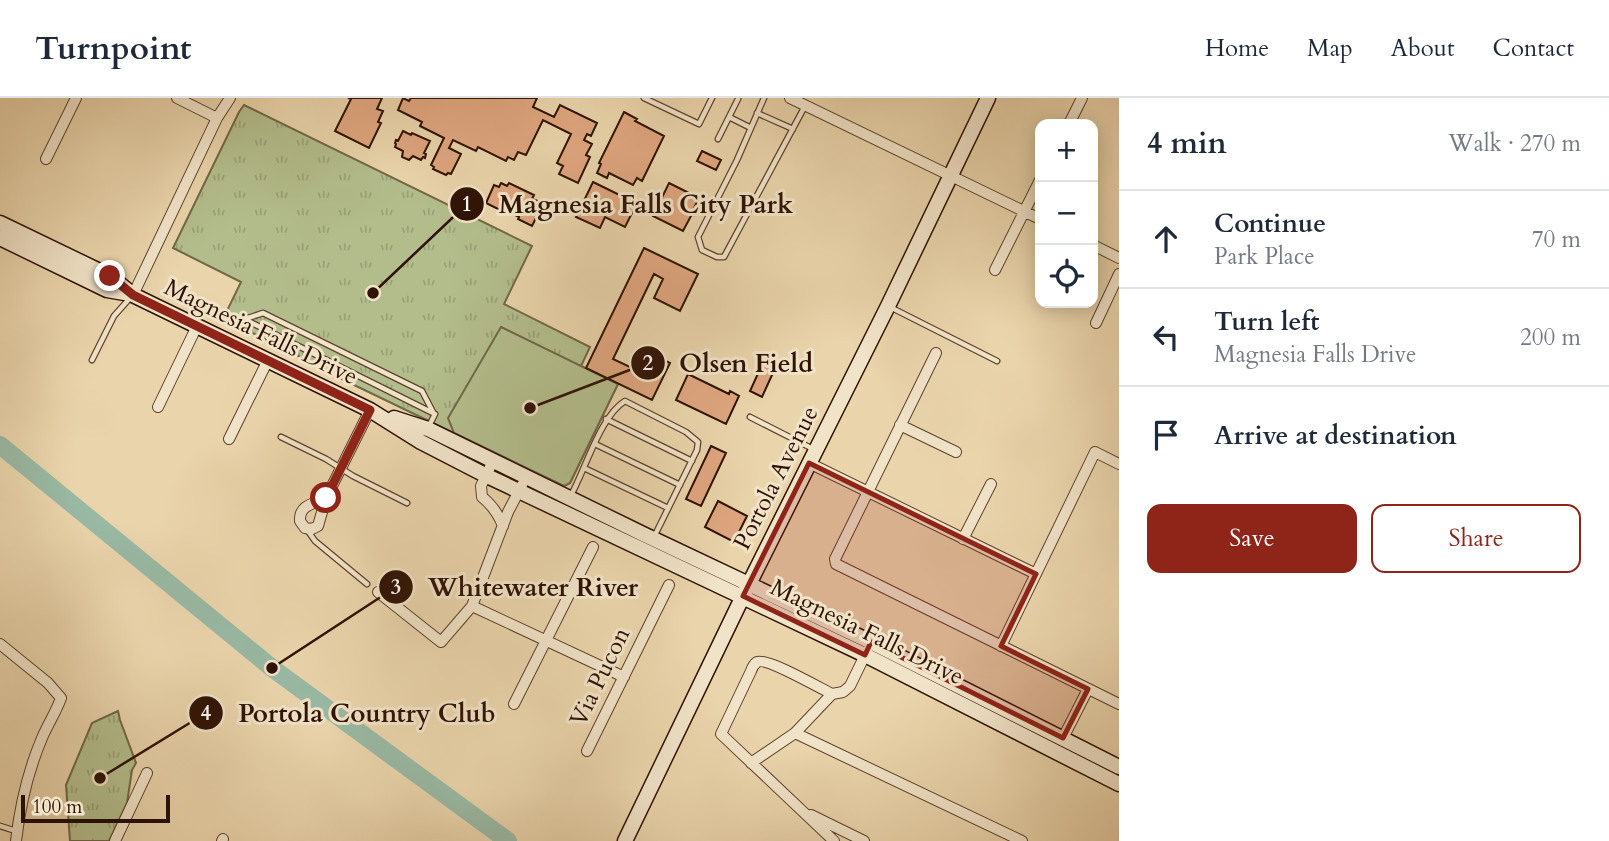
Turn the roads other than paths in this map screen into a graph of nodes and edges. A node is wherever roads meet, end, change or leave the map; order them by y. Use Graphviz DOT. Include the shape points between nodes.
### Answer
graph roads {
  1 [pos="76,98"];
  2 [pos="177,98"];
  3 [pos="230,98"];
  4 [pos="644,98"];
  5 [pos="712,98"];
  6 [pos="764,98"];
  7 [pos="790,98"];
  8 [pos="988,98"];
  9 [pos="1082,98"];
  10 [pos="738,99"];
  11 [pos="806,106"];
  12 [pos="757,113"];
  13 [pos="729,117"];
  14 [pos="217,118"];
  15 [pos="1072,119"];
  16 [pos="751,128"];
  17 [pos="793,129"];
  18 [pos="718,139"];
  19 [pos="46,159"];
  20 [pos="950,177"];
  21 [pos="1039,182"];
  22 [pos="1024,212"];
  23 [pos="1035,217"];
  24 [pos="0,223"];
  25 [pos="0,238"];
  26 [pos="1098,248"];
  27 [pos="1119,258"];
  28 [pos="995,270"];
  29 [pos="1119,274"];
  30 [pos="133,295"];
  31 [pos="888,306"];
  32 [pos="1096,323"];
  33 [pos="197,326"];
  34 [pos="936,353"];
  35 [pos="92,360"];
  36 [pos="268,360"];
  37 [pos="997,361"];
  38 [pos="158,407"];
  39 [pos="370,410"];
  40 [pos="435,414"];
  41 [pos="750,417"];
  42 [pos="606,419"];
  43 [pos="900,425"];
  44 [pos="425,435"];
  45 [pos="281,437"];
  46 [pos="229,439"];
  47 [pos="595,444"];
  48 [pos="956,452"];
  49 [pos="812,457"];
  50 [pos="493,461"];
  51 [pos="692,461"];
  52 [pos="1119,464"];
  53 [pos="341,468"];
  54 [pos="584,468"];
  55 [pos="485,475"];
  56 [pos="526,477"];
  57 [pos="991,484"];
  58 [pos="680,485"];
  59 [pos="519,492"];
  60 [pos="867,492"];
  61 [pos="326,498"];
  62 [pos="569,499"];
  63 [pos="407,503"];
  64 [pos="668,508"];
  65 [pos="303,525"];
  66 [pos="503,526"];
  67 [pos="653,539"];
  68 [pos="963,539"];
  69 [pos="593,547"];
  70 [pos="1036,574"];
  71 [pos="367,584"];
  72 [pos="669,584"];
  73 [pos="746,590"];
  74 [pos="379,592"];
  75 [pos="472,606"];
  76 [pos="546,641"];
  77 [pos="0,645"];
  78 [pos="1001,646"];
  79 [pos="868,648"];
  80 [pos="624,677"];
  81 [pos="1088,689"];
  82 [pos="832,694"];
  83 [pos="514,704"];
  84 [pos="1119,704"];
  85 [pos="795,733"];
  86 [pos="1063,738"];
  87 [pos="587,751"];
  88 [pos="751,763"];
  89 [pos="1119,767"];
  90 [pos="147,773"];
  91 [pos="1119,784"];
  92 [pos="799,810"];
  93 [pos="0,826"];
  94 [pos="17,836"];
  95 [pos="116,841"];
  96 [pos="625,841"];
  97 [pos="834,841"];
  98 [pos="864,841"];
  99 [pos="1022,841"];
  1 -- 19 [label="street"];
  2 -- 14 [label="street"];
  3 -- 14 [label="street"];
  4 -- 5 [label="lane" via="699,124"];
  6 -- 12 [label="lane"];
  7 -- 11 [label="street"];
  8 -- 20 [label="street, Portola Avenue"];
  9 -- 15 [label="street"];
  10 -- 13 [label="lane"];
  11 -- 17 [label="lane"];
  11 -- 20 [label="street"];
  12 -- 16 [label="lane"];
  12 -- 17 [label="lane"];
  13 -- 16 [label="lane"];
  13 -- 18 [label="lane"];
  14 -- 30 [label="street"];
  16 -- 17 [label="lane" via="698,237 702,250 717,257 724,257"];
  20 -- 22 [label="street"];
  20 -- 31 [label="street, Portola Avenue"];
  21 -- 22 [label="street"];
  22 -- 23 [label="street"];
  22 -- 28 [label="street"];
  24 -- 30 [label="street, Magnesia Falls Drive" via="110,276"];
  25 -- 30 [label="street, Magnesia Falls Drive" via="107,289"];
  26 -- 27 [label="street"];
  29 -- 32 [label="street"];
  30 -- 33 [label="street, Magnesia Falls Drive"];
  30 -- 35 [label="lane" via="114,316"];
  31 -- 37 [label="lane"];
  31 -- 49 [label="street, Portola Avenue"];
  33 -- 36 [label="street, Magnesia Falls Drive"];
  33 -- 38 [label="street"];
  34 -- 43 [label="street"];
  36 -- 39 [label="street, Magnesia Falls Drive"];
  36 -- 46 [label="street"];
  39 -- 44 [label="street, Magnesia Falls Drive"];
  39 -- 53 [label="street"];
  40 -- 40 [label="lane" via="422,391 410,385 263,313 244,319"];
  40 -- 44 [label="lane"];
  41 -- 49 [label="lane"];
  42 -- 47 [label="lane"];
  42 -- 51 [label="lane"];
  42 -- 51 [label="lane" via="625,401 698,442"];
  43 -- 48 [label="street"];
  43 -- 60 [label="street"];
  44 -- 50 [label="street, Magnesia Falls Drive"];
  44 -- 55 [label="street, Magnesia Falls Drive"];
  45 -- 53 [label="lane"];
  47 -- 54 [label="lane"];
  47 -- 58 [label="lane"];
  49 -- 60 [label="street"];
  49 -- 73 [label="street, Portola Avenue"];
  50 -- 55 [label="street"];
  50 -- 56 [label="street, Magnesia Falls Drive"];
  51 -- 58 [label="lane"];
  52 -- 70 [label="street" via="1095,452"];
  53 -- 61 [label="street"];
  53 -- 63 [label="lane"];
  54 -- 62 [label="lane"];
  54 -- 64 [label="lane"];
  55 -- 59 [label="street, Magnesia Falls Drive"];
  55 -- 66 [label="street" via="482,497"];
  56 -- 59 [label="street"];
  56 -- 62 [label="street, Magnesia Falls Drive"];
  57 -- 68 [label="street"];
  58 -- 64 [label="lane"];
  59 -- 66 [label="street"];
  59 -- 73 [label="street, Magnesia Falls Drive"];
  60 -- 68 [label="street"];
  60 -- 78 [label="street" via="836,564"];
  61 -- 65 [label="street" via="304,507"];
  61 -- 65 [label="street" via="318,526"];
  62 -- 67 [label="street, Magnesia Falls Drive"];
  64 -- 67 [label="lane"];
  65 -- 71 [label="lane" via="315,541"];
  66 -- 75 [label="street"];
  67 -- 73 [label="street, Magnesia Falls Drive"];
  68 -- 70 [label="street"];
  69 -- 76 [label="street"];
  70 -- 78 [label="street"];
  72 -- 80 [label="street, Via Pucon"];
  73 -- 79 [label="street, Magnesia Falls Drive"];
  73 -- 96 [label="street, Portola Avenue"];
  74 -- 75 [label="street" via="441,642"];
  75 -- 76 [label="street"];
  76 -- 80 [label="street"];
  76 -- 83 [label="street"];
  77 -- 94 [label="street" via="61,698 32,764"];
  78 -- 81 [label="street"];
  79 -- 82 [label="street" via="849,686"];
  79 -- 86 [label="street, Magnesia Falls Drive"];
  79 -- 91 [label="street, Magnesia Falls Drive"];
  80 -- 87 [label="street, Via Pucon"];
  81 -- 84 [label="street"];
  81 -- 86 [label="street"];
  82 -- 85 [label="street"];
  82 -- 88 [label="street" via="766,661 755,663 722,734"];
  85 -- 88 [label="street"];
  85 -- 99 [label="street"];
  86 -- 89 [label="street, Magnesia Falls Drive"];
  88 -- 92 [label="street"];
  90 -- 95 [label="street"];
  92 -- 97 [label="street"];
  92 -- 98 [label="street"];
  93 -- 94 [label="lane"];
}
